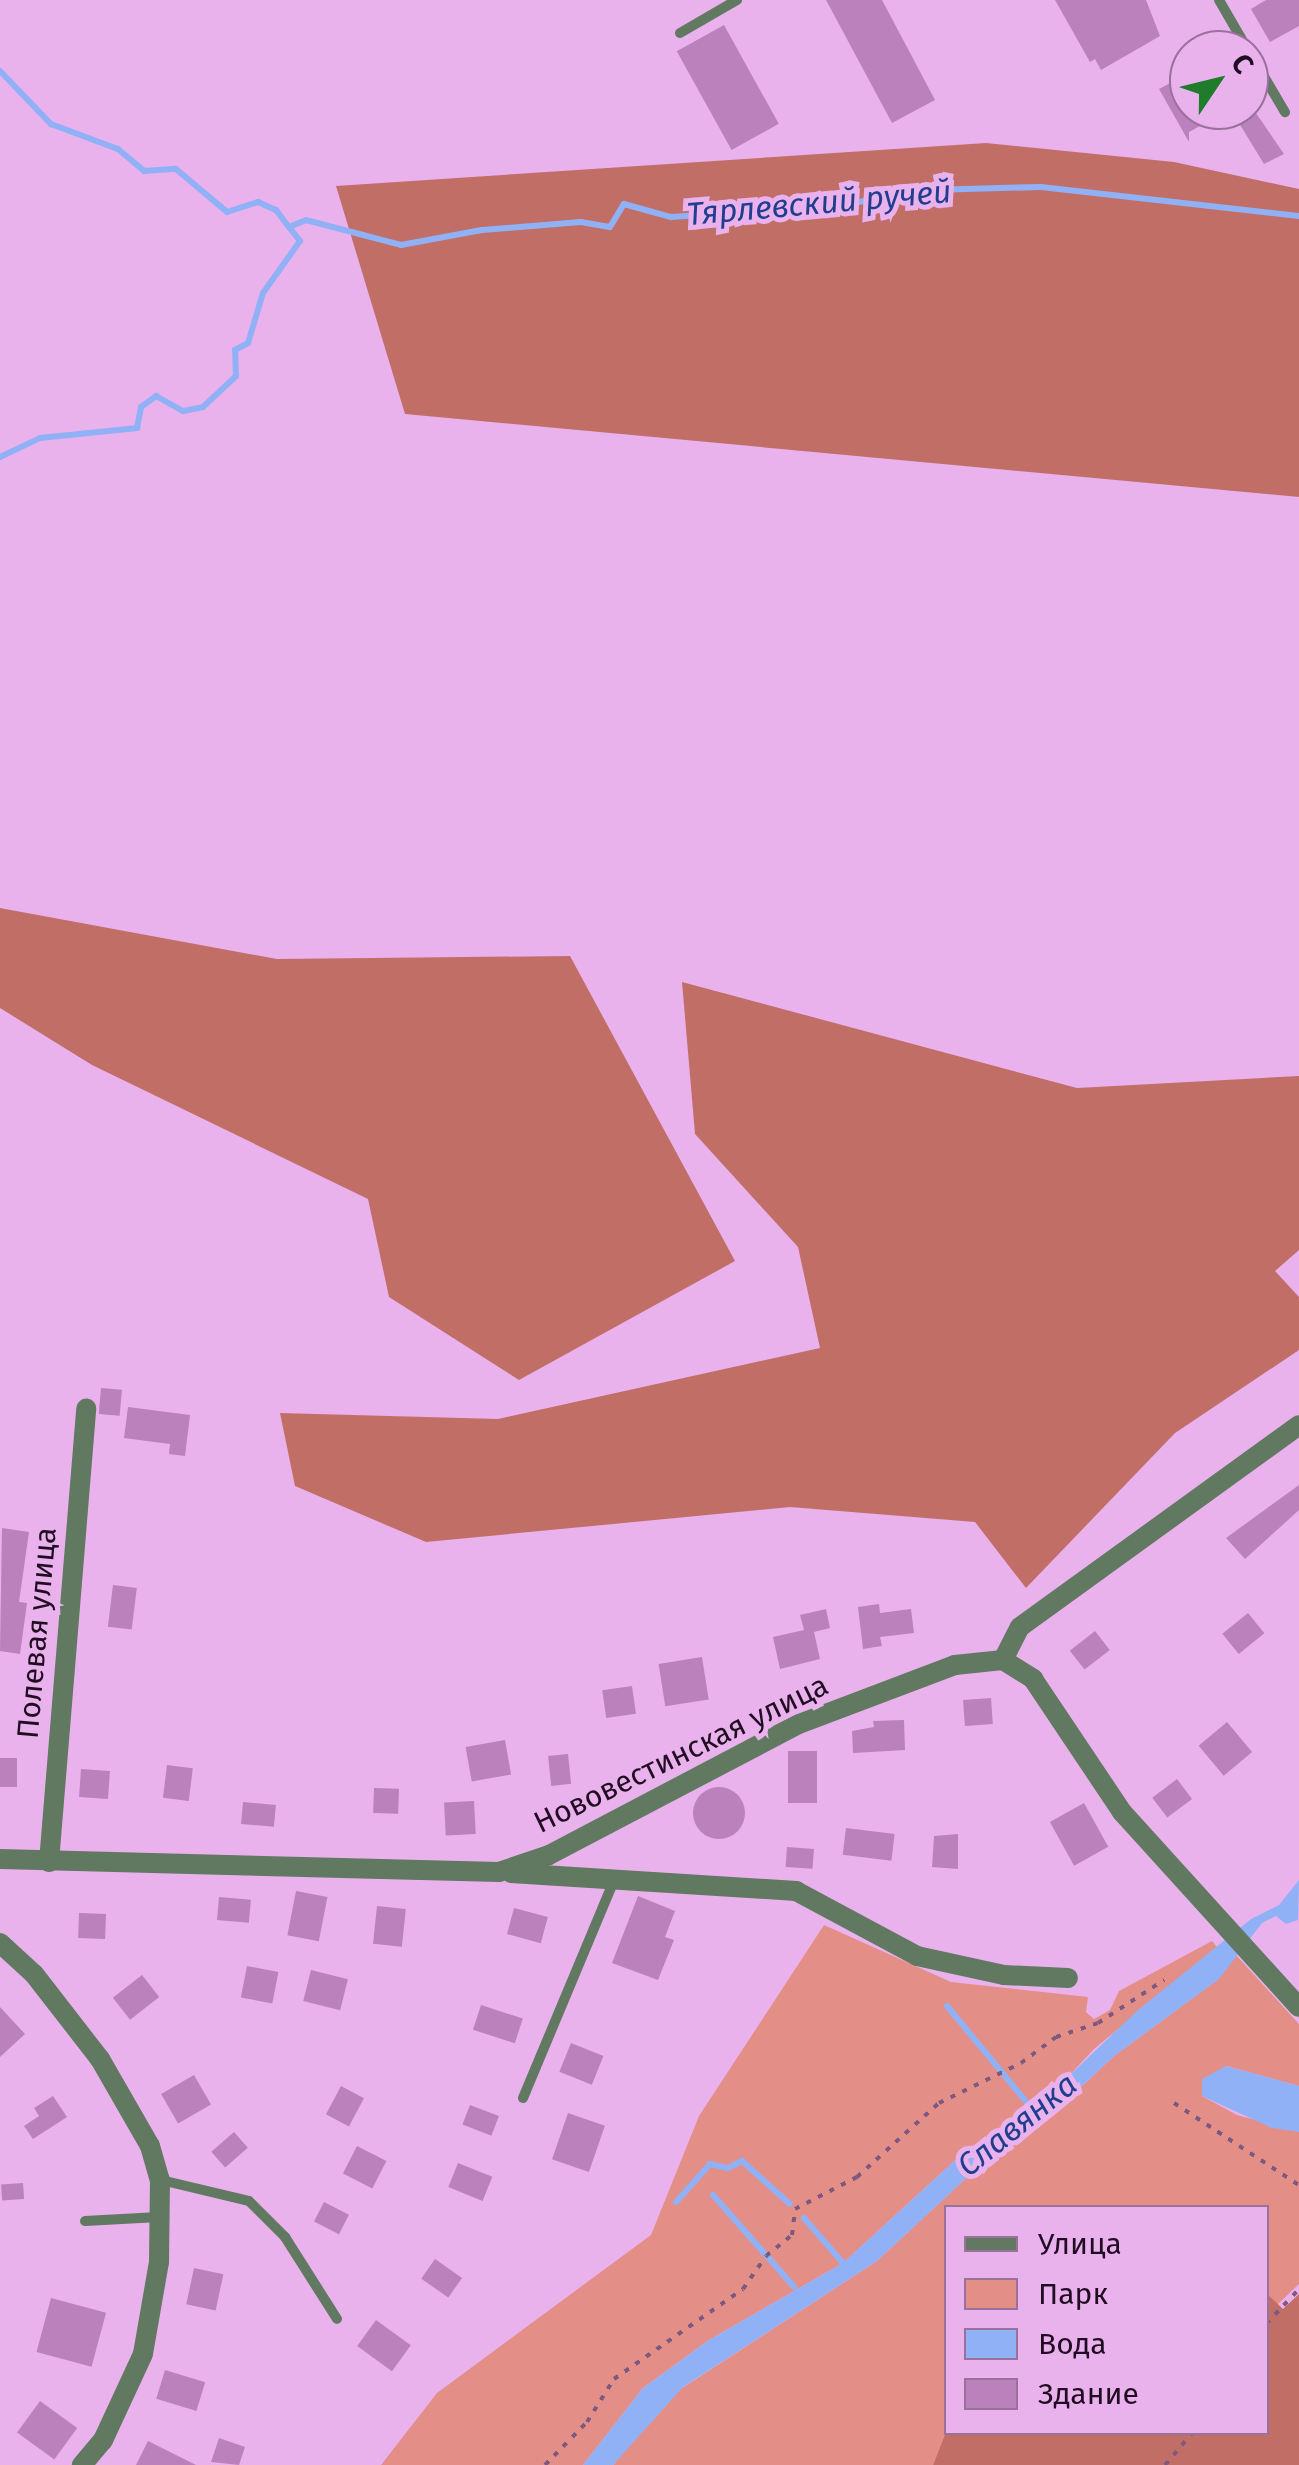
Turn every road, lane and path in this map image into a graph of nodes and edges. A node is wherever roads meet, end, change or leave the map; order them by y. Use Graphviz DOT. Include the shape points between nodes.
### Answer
graph roads {
  1 [pos="737,0"];
  2 [pos="1219,0"];
  3 [pos="1237,30"];
  4 [pos="680,34"];
  5 [pos="1269,85"];
  6 [pos="1285,112"];
  7 [pos="86,1409"];
  8 [pos="1299,1425"];
  9 [pos="1002,1660"];
  10 [pos="0,1859"];
  11 [pos="49,1862"];
  12 [pos="499,1872"];
  13 [pos="614,1880"];
  14 [pos="0,1943"];
  15 [pos="1068,1978"];
  16 [pos="1164,1980"];
  17 [pos="1299,2007"];
  18 [pos="523,2098"];
  19 [pos="1174,2103"];
  20 [pos="160,2180"];
  21 [pos="1299,2185"];
  22 [pos="160,2217"];
  23 [pos="85,2221"];
  24 [pos="1299,2289"];
  25 [pos="337,2318"];
  26 [pos="1269,2321"];
  27 [pos="1190,2435"];
  28 [pos="82,2465"];
  29 [pos="545,2465"];
  30 [pos="1165,2465"];
  1 -- 4 [label="lane"];
  2 -- 3 [label="lane"];
  5 -- 6 [label="lane"];
  7 -- 11 [label="street, Полевая улица"];
  8 -- 9 [label="street" via="1020,1628"];
  9 -- 12 [label="street, Нововестинская улица" via="955,1664 799,1724 549,1855"];
  9 -- 17 [label="street" via="1033,1679 1122,1812"];
  10 -- 11 [label="street, Нововестинская улица"];
  11 -- 12 [label="street, Нововестинская улица"];
  12 -- 13 [label="street"];
  13 -- 15 [label="street" via="796,1891 916,1956 1004,1975"];
  13 -- 18 [label="lane"];
  14 -- 20 [label="street" via="34,1974 100,2059 150,2146"];
  16 -- 29 [label="path" via="1098,2023 1056,2036 1021,2062 938,2102 856,2177 796,2209 792,2235 742,2289 614,2380 588,2422"];
  19 -- 21 [label="path"];
  20 -- 22 [label="street"];
  20 -- 25 [label="lane" via="249,2201 285,2237"];
  22 -- 23 [label="lane"];
  22 -- 28 [label="street" via="160,2262 143,2354 103,2440"];
  24 -- 26 [label="path"];
  27 -- 30 [label="path"];
}
